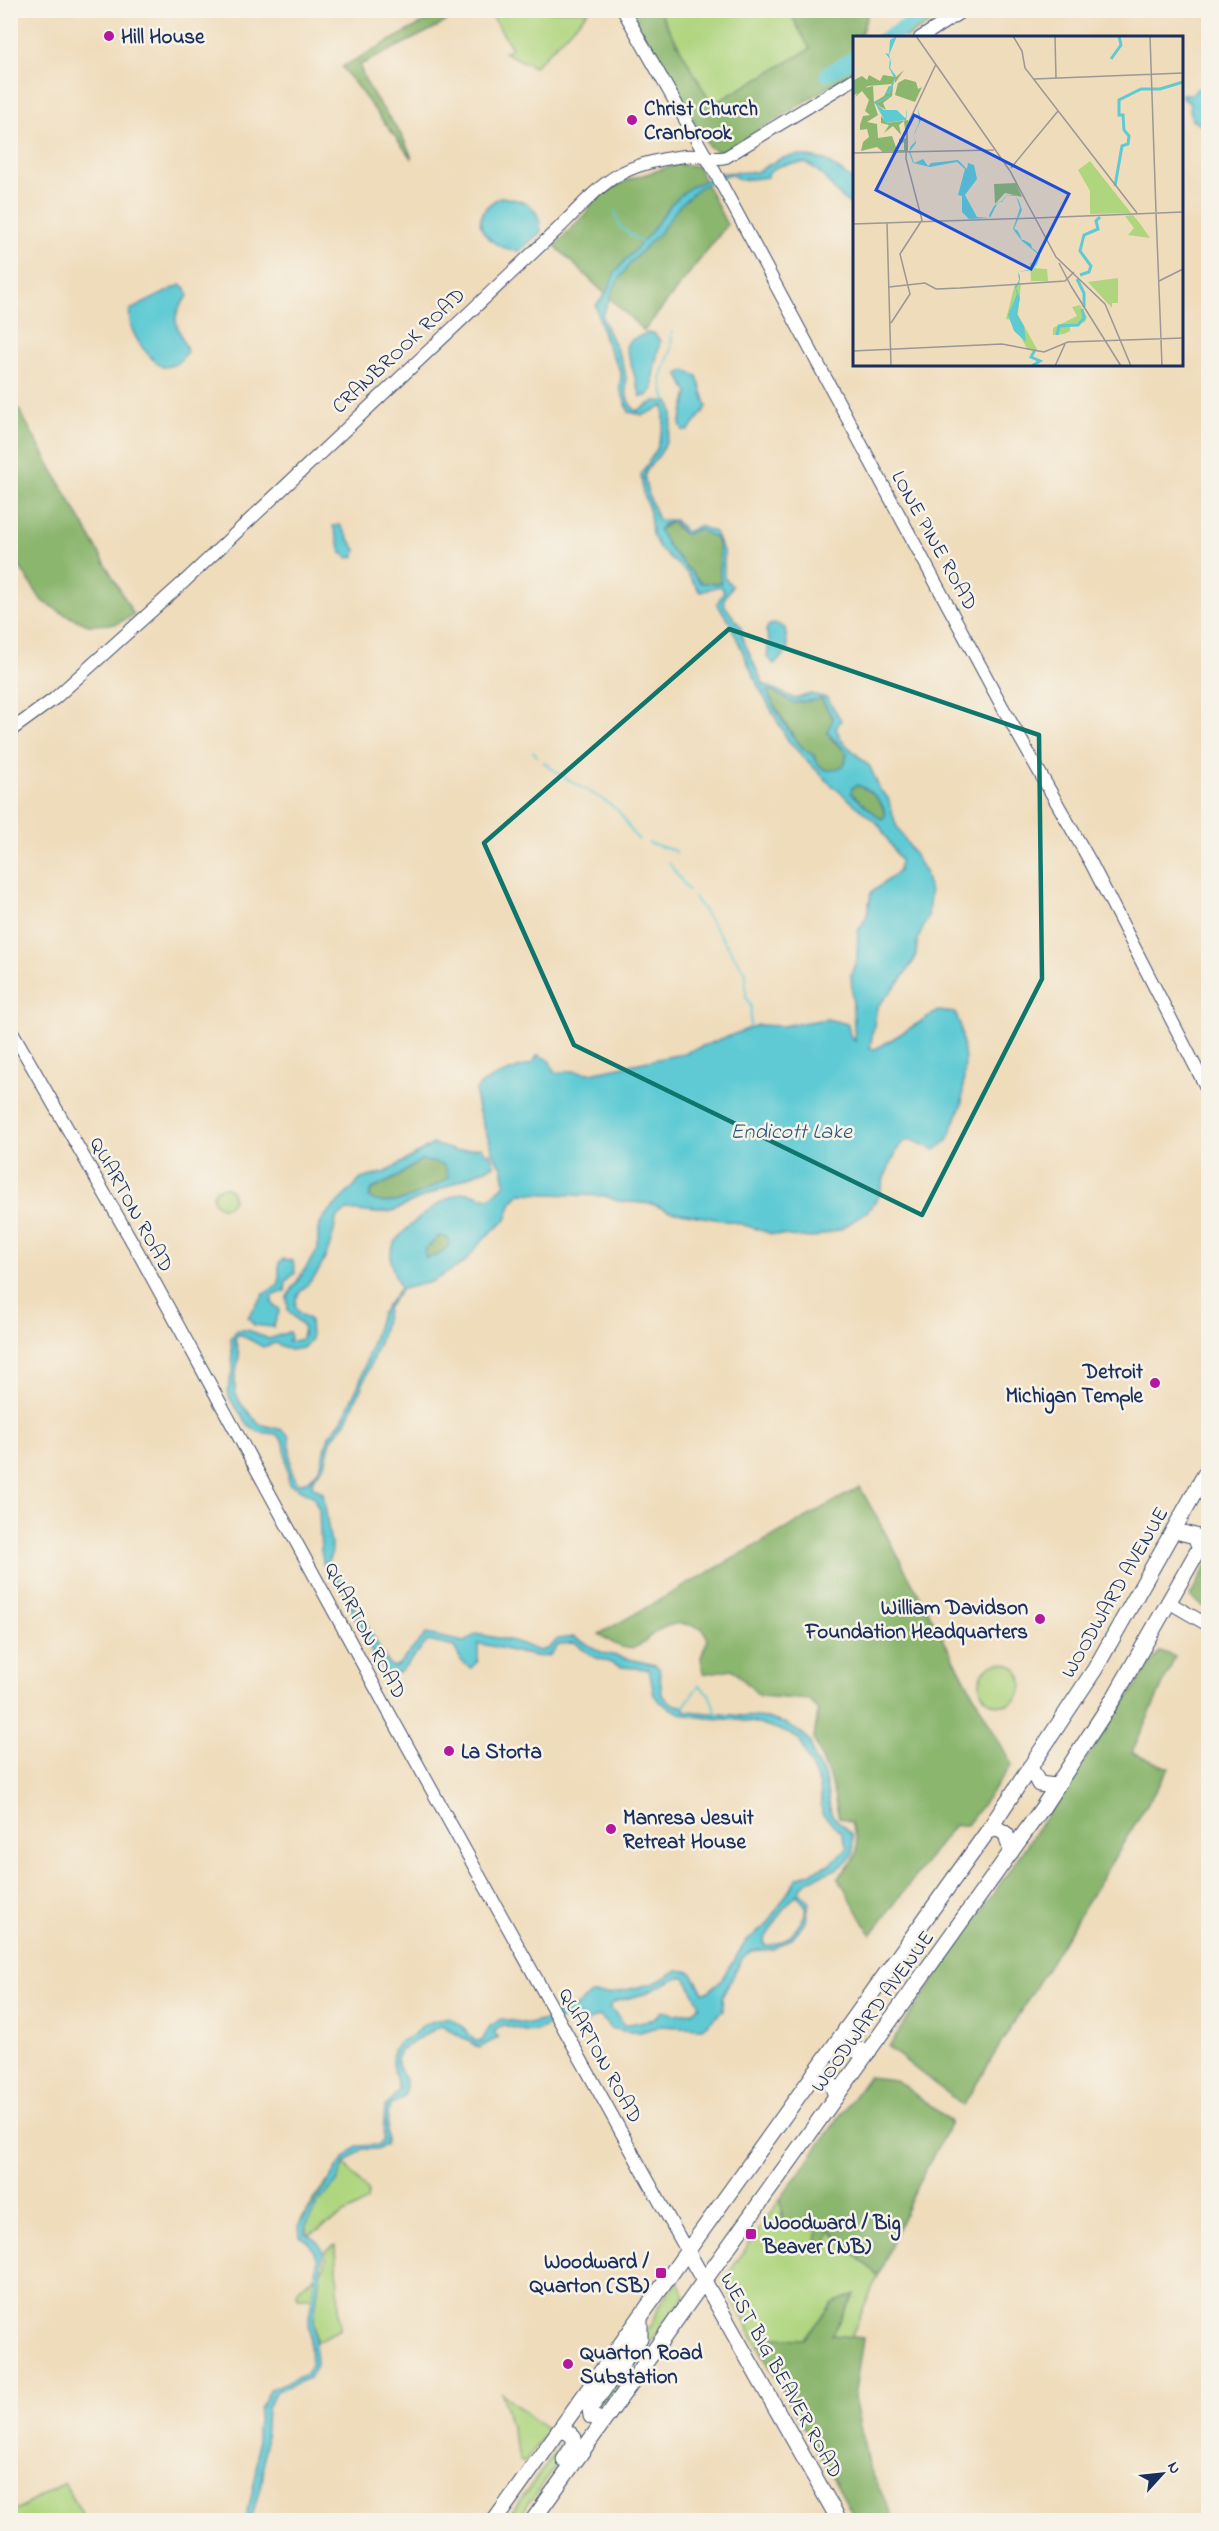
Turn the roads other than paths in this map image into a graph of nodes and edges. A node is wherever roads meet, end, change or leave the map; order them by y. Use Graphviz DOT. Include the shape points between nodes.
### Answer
graph roads {
  1 [pos="622,10"];
  2 [pos="964,10"];
  3 [pos="923,36"];
  4 [pos="853,80"];
  5 [pos="707,158"];
  6 [pos="10,731"];
  7 [pos="10,1028"];
  8 [pos="1209,1091"];
  9 [pos="1208,1473"];
  10 [pos="1175,1530"];
  11 [pos="1209,1533"];
  12 [pos="1200,1548"];
  13 [pos="1170,1604"];
  14 [pos="1209,1625"];
  15 [pos="1030,1767"];
  16 [pos="1056,1786"];
  17 [pos="988,1831"];
  18 [pos="1011,1852"];
  19 [pos="846,2029"];
  20 [pos="869,2050"];
  21 [pos="816,2072"];
  22 [pos="836,2097"];
  23 [pos="687,2251"];
  24 [pos="705,2281"];
  25 [pos="640,2318"];
  26 [pos="603,2421"];
  27 [pos="560,2430"];
  28 [pos="548,2499"];
  29 [pos="495,2520"];
  30 [pos="533,2520"];
  31 [pos="839,2520"];
  1 -- 5 [label="street, LONE PINE ROAD"];
  2 -- 3 [label="street"];
  4 -- 5 [label="street, CRANBROOK ROAD" via="726,157"];
  5 -- 6 [label="street, CRANBROOK ROAD" via="691,155 648,161 603,183 186,580 54,699"];
  5 -- 8 [label="street, LONE PINE ROAD" via="1003,708 1091,863"];
  7 -- 23 [label="street, QUARTON ROAD" via="138,1252"];
  9 -- 10 [label="main road, WOODWARD AVENUE"];
  10 -- 12 [label="main road" via="1195,1536"];
  10 -- 15 [label="main road, WOODWARD AVENUE" via="1095,1669"];
  11 -- 12 [label="main road, WOODWARD AVENUE"];
  12 -- 13 [label="main road, WOODWARD AVENUE"];
  13 -- 14 [label="street"];
  13 -- 16 [label="main road, WOODWARD AVENUE"];
  15 -- 16 [label="main road" via="1039,1784"];
  15 -- 17 [label="main road, WOODWARD AVENUE"];
  16 -- 18 [label="main road, WOODWARD AVENUE"];
  17 -- 18 [label="main road" via="998,1829 1006,1834"];
  17 -- 19 [label="main road, WOODWARD AVENUE"];
  18 -- 20 [label="main road, WOODWARD AVENUE"];
  19 -- 20 [label="main road" via="847,2039 855,2049"];
  19 -- 21 [label="main road, WOODWARD AVENUE"];
  20 -- 22 [label="main road, WOODWARD AVENUE"];
  21 -- 22 [label="main road" via="833,2085"];
  21 -- 23 [label="main road, WOODWARD AVENUE"];
  22 -- 24 [label="main road, WOODWARD AVENUE"];
  23 -- 24 [label="main road, WEST BIG BEAVER ROAD"];
  23 -- 25 [label="main road"];
  24 -- 26 [label="main road, WOODWARD AVENUE"];
  24 -- 31 [label="main road, WEST BIG BEAVER ROAD"];
  25 -- 26 [label="main road" via="640,2338 590,2409 591,2416"];
  25 -- 27 [label="main road"];
  26 -- 28 [label="main road, WOODWARD AVENUE"];
  27 -- 28 [label="main road" via="573,2436 574,2445"];
  27 -- 29 [label="main road"];
  28 -- 30 [label="main road"];
}
